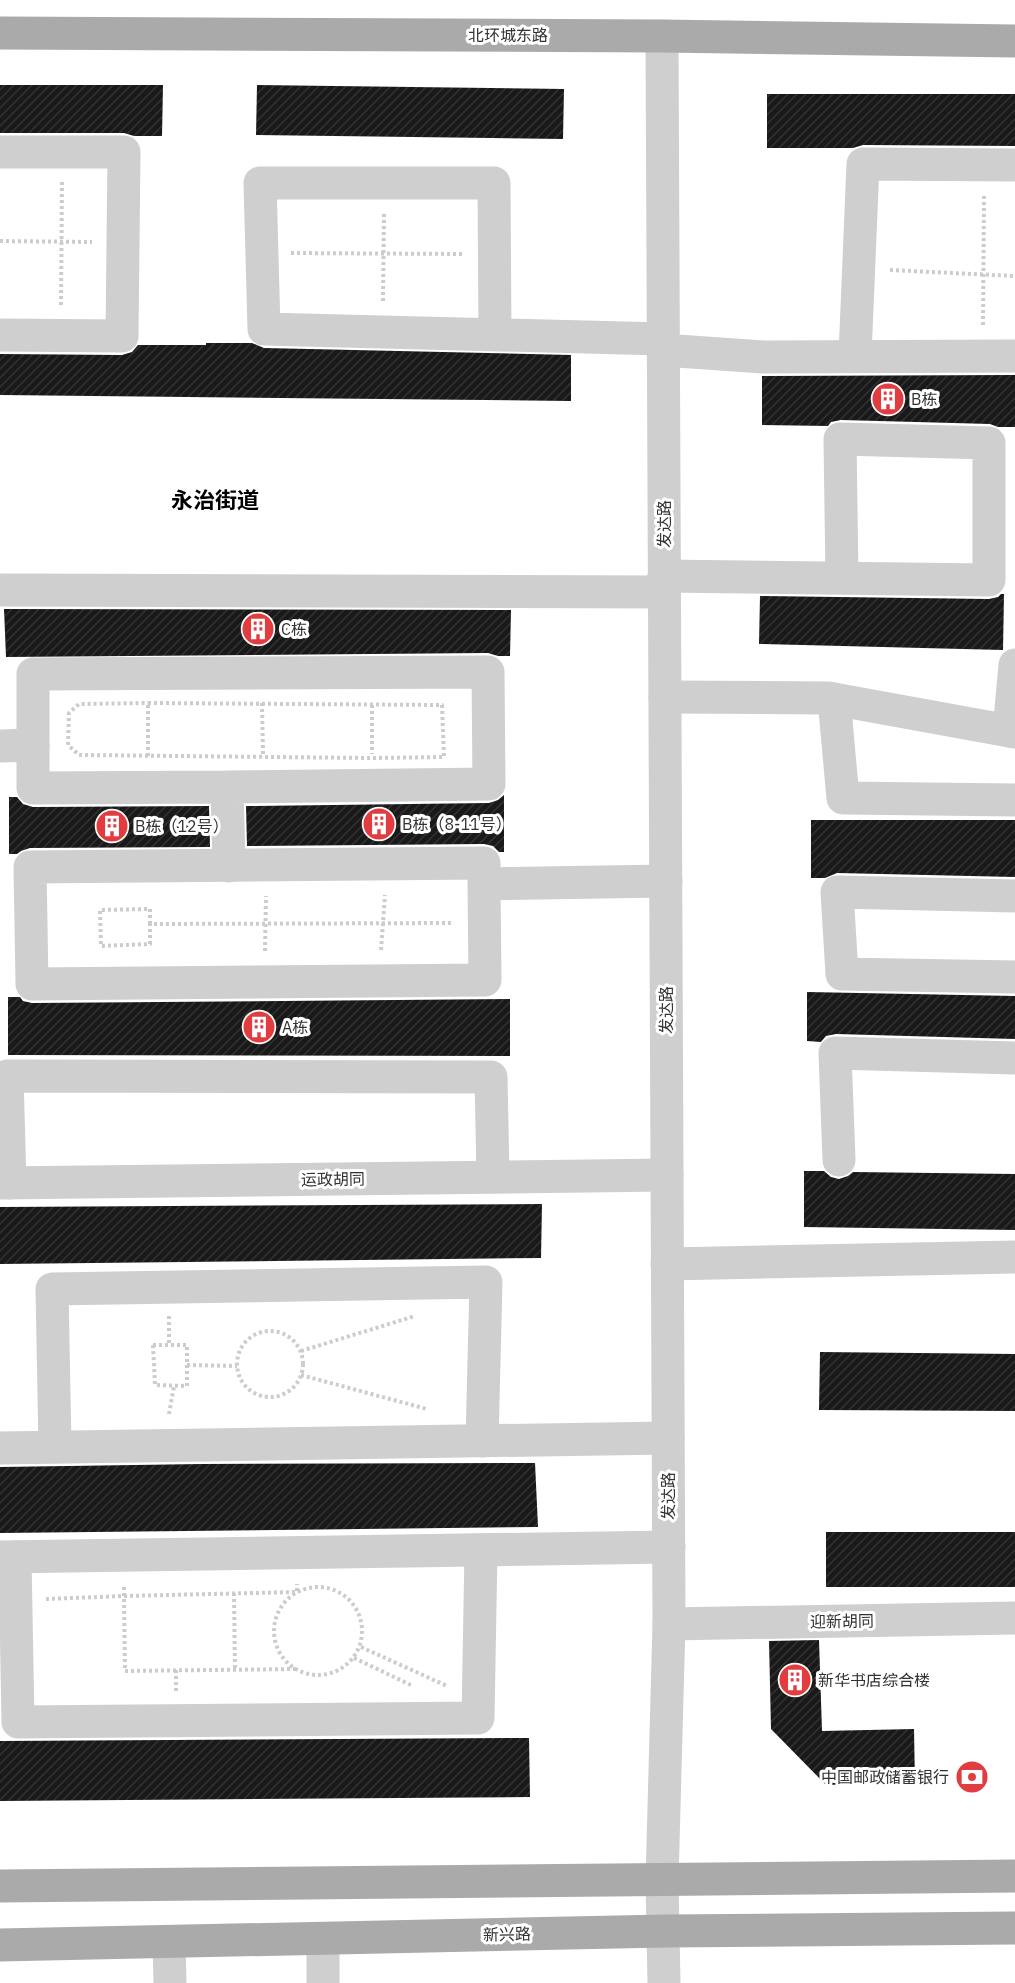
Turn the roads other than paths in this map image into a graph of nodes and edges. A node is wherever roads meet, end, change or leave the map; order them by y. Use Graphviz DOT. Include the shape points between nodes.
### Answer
graph roads {
  1 [pos="0,33"];
  2 [pos="662,36"];
  3 [pos="1015,41"];
  4 [pos="0,152"];
  5 [pos="999,164"];
  6 [pos="0,335"];
  7 [pos="495,335"];
  8 [pos="663,345"];
  9 [pos="855,356"];
  10 [pos="1015,356"];
  11 [pos="842,578"];
  12 [pos="664,584"];
  13 [pos="0,590"];
  14 [pos="1015,665"];
  15 [pos="665,696"];
  16 [pos="834,699"];
  17 [pos="1012,731"];
  18 [pos="33,745"];
  19 [pos="0,746"];
  20 [pos="227,787"];
  21 [pos="1015,800"];
  22 [pos="229,866"];
  23 [pos="666,881"];
  24 [pos="484,884"];
  25 [pos="1015,896"];
  26 [pos="1015,977"];
  27 [pos="1015,1058"];
  28 [pos="839,1160"];
  29 [pos="667,1175"];
  30 [pos="494,1177"];
  31 [pos="5,1183"];
  32 [pos="1015,1257"];
  33 [pos="667,1264"];
  34 [pos="668,1438"];
  35 [pos="482,1440"];
  36 [pos="55,1447"];
  37 [pos="0,1448"];
  38 [pos="669,1547"];
  39 [pos="481,1550"];
  40 [pos="7,1557"];
  41 [pos="1015,1618"];
  42 [pos="669,1624"];
  43 [pos="1015,1876"];
  44 [pos="662,1881"];
  45 [pos="0,1886"];
  46 [pos="1015,1928"];
  47 [pos="665,1931"];
  48 [pos="323,1939"];
  49 [pos="169,1942"];
  50 [pos="0,1945"];
  51 [pos="170,1983"];
  52 [pos="323,1983"];
  53 [pos="664,1983"];
  1 -- 2 [label="main road, 北环城东路"];
  2 -- 3 [label="main road, 北环城东路"];
  2 -- 8 [label="street, 发达路"];
  4 -- 6 [label="street" via="124,152 122,336"];
  5 -- 9 [label="street" via="863,164"];
  7 -- 7 [label="street" via="494,183 260,183 264,329"];
  7 -- 8 [label="street"];
  8 -- 9 [label="street" via="764,357"];
  8 -- 12 [label="street, 发达路"];
  9 -- 10 [label="street"];
  11 -- 11 [label="street" via="989,580 989,443 840,439"];
  11 -- 12 [label="street"];
  12 -- 13 [label="street"];
  12 -- 15 [label="street, 发达路"];
  14 -- 17 [label="street"];
  15 -- 16 [label="street"];
  15 -- 23 [label="street, 发达路"];
  16 -- 17 [label="street"];
  16 -- 21 [label="street" via="843,798"];
  18 -- 19 [label="street"];
  18 -- 20 [label="street" via="33,788"];
  18 -- 20 [label="street" via="33,674 148,688 262,688 372,672 488,672 489,784 372,771 263,771"];
  20 -- 22 [label="street"];
  22 -- 24 [label="street" via="484,864"];
  22 -- 24 [label="street" via="30,867 32,984 485,980"];
  23 -- 24 [label="street"];
  23 -- 29 [label="street, 发达路"];
  25 -- 26 [label="street" via="837,892 842,974"];
  27 -- 28 [label="street" via="835,1053"];
  29 -- 30 [label="street, 运政胡同"];
  29 -- 33 [label="street, 发达路"];
  30 -- 31 [label="street, 运政胡同"];
  30 -- 31 [label="street" via="491,1077 7,1076"];
  32 -- 33 [label="street"];
  33 -- 34 [label="street, 发达路"];
  34 -- 35 [label="street"];
  34 -- 38 [label="street, 发达路"];
  35 -- 36 [label="street"];
  35 -- 36 [label="street" via="486,1282 52,1288"];
  36 -- 37 [label="street"];
  38 -- 39 [label="street"];
  38 -- 42 [label="street, 发达路"];
  39 -- 40 [label="street"];
  39 -- 40 [label="street" via="478,1718 18,1722 16,1600"];
  41 -- 42 [label="street, 迎新胡同"];
  42 -- 44 [label="street, 发达路"];
  43 -- 44 [label="main road"];
  44 -- 45 [label="main road"];
  44 -- 47 [label="street, 发达路"];
  46 -- 47 [label="main road, 新兴路"];
  47 -- 48 [label="main road, 新兴路"];
  47 -- 53 [label="street, 发达路"];
  48 -- 49 [label="main road, 新兴路"];
  48 -- 52 [label="street"];
  49 -- 50 [label="main road, 新兴路"];
  49 -- 51 [label="street"];
}
